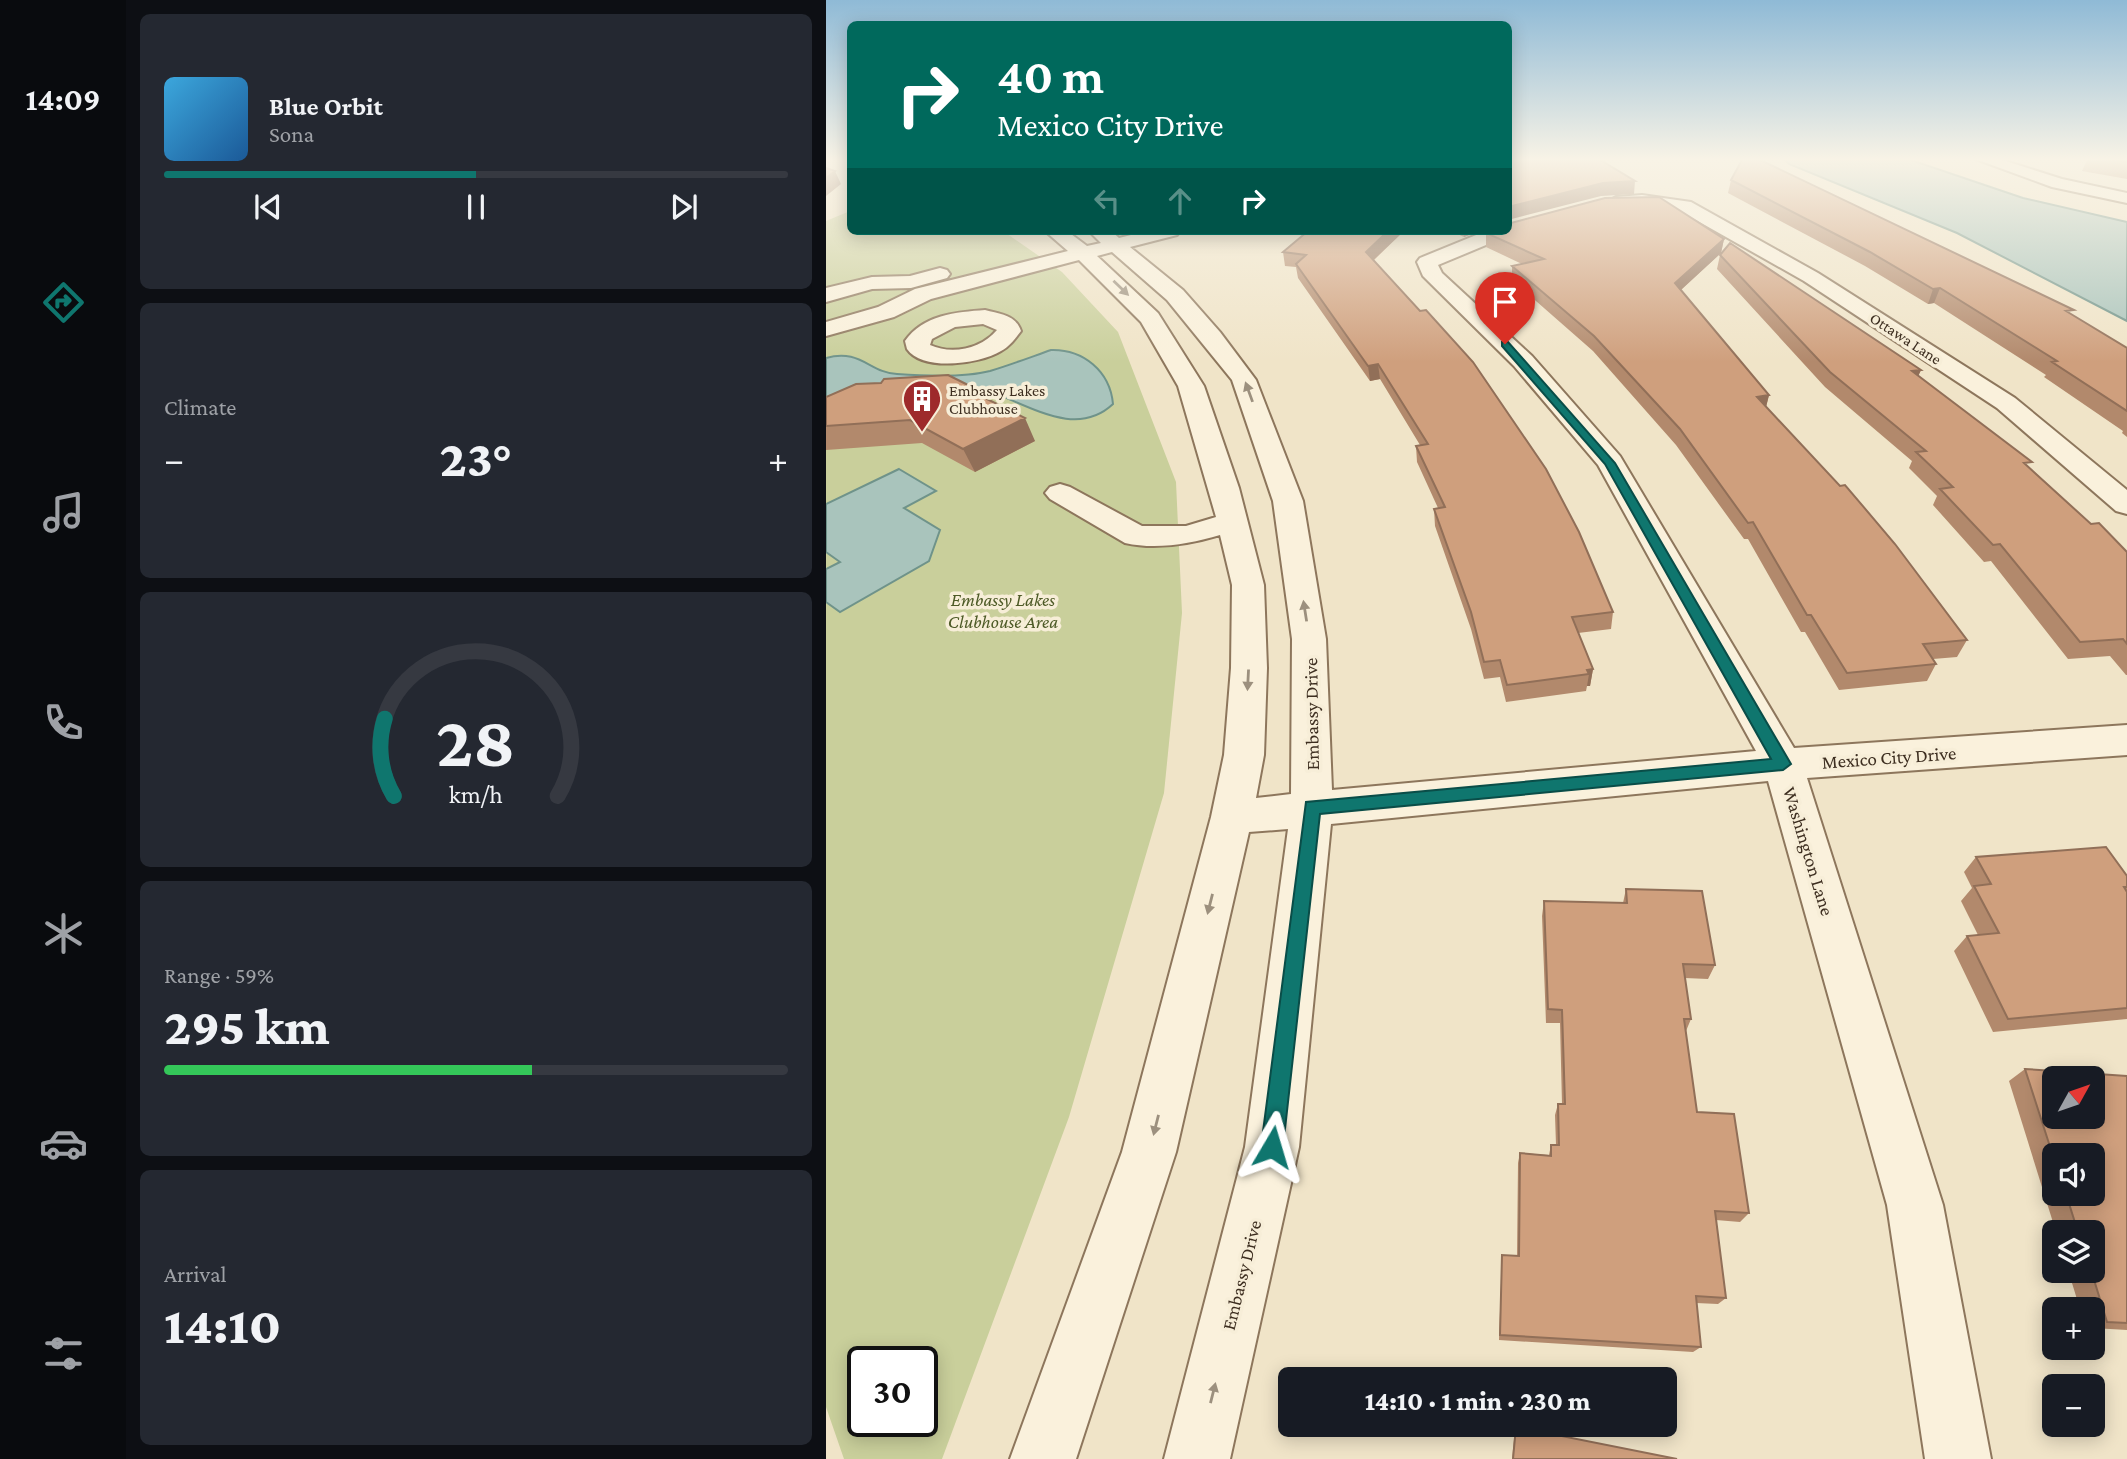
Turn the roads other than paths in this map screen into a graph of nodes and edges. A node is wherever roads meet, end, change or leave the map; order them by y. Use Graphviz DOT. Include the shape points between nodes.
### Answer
graph roads {
  1 [pos="1724,226"];
  2 [pos="1125,235"];
  3 [pos="1495,235"];
  4 [pos="1092,238"];
  5 [pos="917,288"];
  6 [pos="826,295"];
  7 [pos="951,321"];
  8 [pos="826,329"];
  9 [pos="1060,493"];
  10 [pos="2127,505"];
  11 [pos="1232,522"];
  12 [pos="2127,740"];
  13 [pos="1783,764"];
  14 [pos="1312,807"];
  15 [pos="1232,817"];
  16 [pos="1042,1459"];
  17 [pos="1197,1459"];
  18 [pos="1958,1459"];
  1 -- 10 [label="street, Ottawa Lane" via="1811,276 2006,403"];
  2 -- 4 [label="street"];
  3 -- 13 [label="street, Washington Lane" via="1427,262 1433,276 1523,360 1610,463"];
  4 -- 5 [label="street"];
  4 -- 11 [label="street, one-way" via="1150,318 1191,386"];
  14 -- 4 [label="street, Embassy Drive, one-way" via="1310,639 1288,500 1244,380 1175,295"];
  5 -- 6 [label="street" via="872,284"];
  5 -- 7 [label="street"];
  5 -- 8 [label="street" via="886,312"];
  9 -- 11 [label="street" via="1136,536 1188,535"];
  11 -- 15 [label="street, one-way" via="1248,585 1249,668 1244,755"];
  12 -- 13 [label="street, Mexico City Drive"];
  13 -- 14 [label="street, Mexico City Drive"];
  13 -- 18 [label="street, Washington Lane" via="1915,1205"];
  14 -- 15 [label="street, Mexico City Drive"];
  17 -- 14 [label="street, Embassy Drive, one-way" via="1272,1147"];
  15 -- 16 [label="street, one-way" via="1149,1152"];
}
